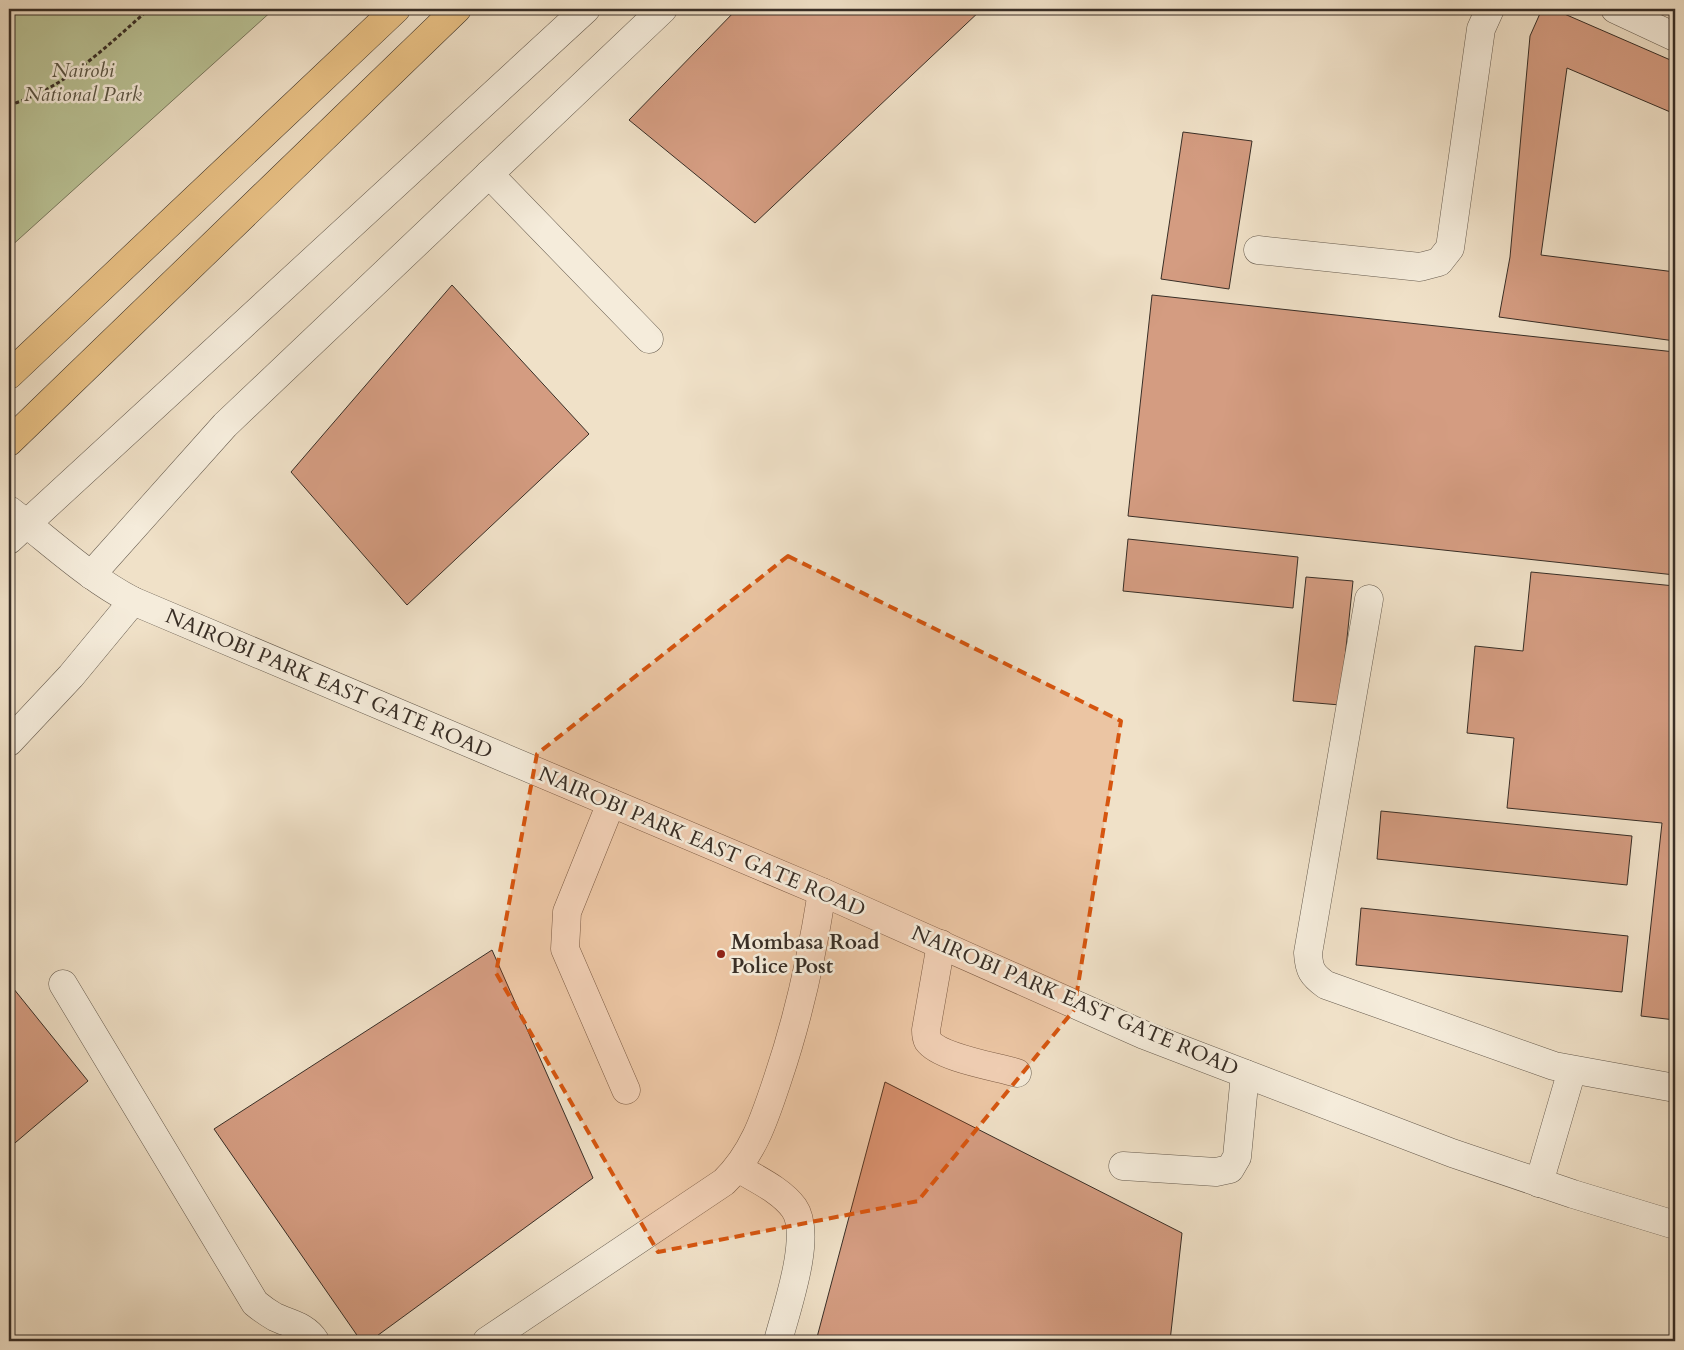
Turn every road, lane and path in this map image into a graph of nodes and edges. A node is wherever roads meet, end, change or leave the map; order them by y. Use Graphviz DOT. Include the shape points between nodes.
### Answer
graph roads {
  1 [pos="148,9"];
  2 [pos="396,9"];
  3 [pos="457,9"];
  4 [pos="586,9"];
  5 [pos="663,9"];
  6 [pos="1490,9"];
  7 [pos="1615,9"];
  8 [pos="1675,37"];
  9 [pos="9,105"];
  10 [pos="489,174"];
  11 [pos="1258,250"];
  12 [pos="649,340"];
  13 [pos="9,375"];
  14 [pos="9,442"];
  15 [pos="14,524"];
  16 [pos="83,570"];
  17 [pos="1369,600"];
  18 [pos="133,601"];
  19 [pos="9,742"];
  20 [pos="611,803"];
  21 [pos="822,892"];
  22 [pos="940,944"];
  23 [pos="63,984"];
  24 [pos="1572,1070"];
  25 [pos="1018,1073"];
  26 [pos="1245,1074"];
  27 [pos="1675,1088"];
  28 [pos="626,1090"];
  29 [pos="1123,1166"];
  30 [pos="738,1168"];
  31 [pos="1539,1183"];
  32 [pos="1675,1225"];
  33 [pos="315,1341"];
  34 [pos="487,1341"];
  35 [pos="778,1341"];
  1 -- 9 [label="path" via="89,61 54,86"];
  2 -- 13 [label="main road"];
  3 -- 14 [label="main road"];
  4 -- 15 [label="street"];
  5 -- 10 [label="street"];
  6 -- 11 [label="street" via="1481,29 1450,248 1440,262 1420,267"];
  7 -- 8 [label="street"];
  10 -- 12 [label="street"];
  10 -- 16 [label="street" via="225,426"];
  15 -- 16 [label="street, NAIROBI PARK EAST GATE ROAD"];
  16 -- 18 [label="street, NAIROBI PARK EAST GATE ROAD"];
  17 -- 24 [label="street" via="1308,953 1312,975 1326,985"];
  18 -- 19 [label="street" via="72,676"];
  18 -- 20 [label="street, NAIROBI PARK EAST GATE ROAD"];
  20 -- 21 [label="street, NAIROBI PARK EAST GATE ROAD"];
  20 -- 28 [label="street" via="567,912 565,949"];
  21 -- 22 [label="street, NAIROBI PARK EAST GATE ROAD"];
  21 -- 30 [label="street" via="809,971 789,1046 757,1138"];
  22 -- 25 [label="street" via="926,1030 928,1041 948,1054"];
  22 -- 26 [label="street, NAIROBI PARK EAST GATE ROAD" via="1144,1034"];
  23 -- 33 [label="street" via="255,1303 301,1328"];
  24 -- 27 [label="street"];
  24 -- 31 [label="street"];
  26 -- 29 [label="street" via="1237,1157 1230,1169 1216,1172"];
  26 -- 31 [label="street, NAIROBI PARK EAST GATE ROAD"];
  30 -- 34 [label="street" via="724,1182"];
  30 -- 35 [label="street" via="794,1208 802,1226 801,1245"];
  31 -- 32 [label="street, NAIROBI PARK EAST GATE ROAD"];
}
